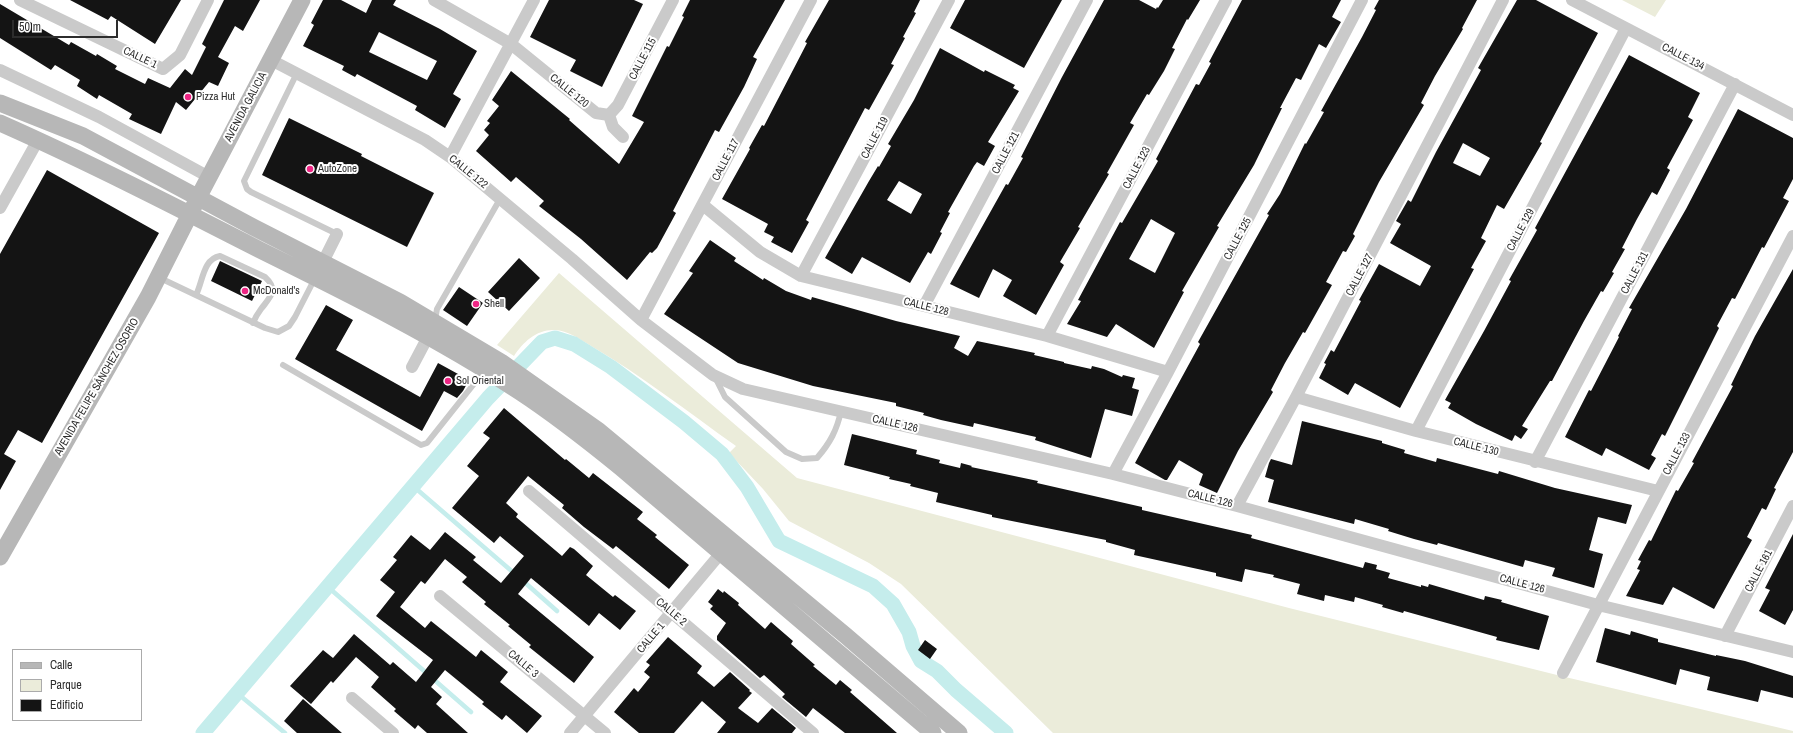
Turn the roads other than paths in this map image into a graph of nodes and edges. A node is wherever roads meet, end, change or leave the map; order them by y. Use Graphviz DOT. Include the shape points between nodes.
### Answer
graph roads {
  1 [pos="20,0"];
  2 [pos="208,0"];
  3 [pos="302,0"];
  4 [pos="434,0"];
  5 [pos="534,0"];
  6 [pos="673,0"];
  7 [pos="811,0"];
  8 [pos="949,0"];
  9 [pos="1087,0"];
  10 [pos="1226,0"];
  11 [pos="1503,0"];
  12 [pos="1572,0"];
  13 [pos="1362,2"];
  14 [pos="1626,28"];
  15 [pos="511,44"];
  16 [pos="271,60"];
  17 [pos="0,70"];
  18 [pos="296,75"];
  19 [pos="1735,84"];
  20 [pos="0,103"];
  21 [pos="609,115"];
  22 [pos="1793,115"];
  23 [pos="0,123"];
  24 [pos="623,137"];
  25 [pos="38,140"];
  26 [pos="450,157"];
  27 [pos="209,177"];
  28 [pos="198,198"];
  29 [pos="500,199"];
  30 [pos="703,205"];
  31 [pos="0,208"];
  32 [pos="190,214"];
  33 [pos="337,234"];
  34 [pos="1793,236"];
  35 [pos="323,262"];
  36 [pos="801,276"];
  37 [pos="159,277"];
  38 [pos="316,278"];
  39 [pos="196,295"];
  40 [pos="924,306"];
  41 [pos="641,320"];
  42 [pos="253,323"];
  43 [pos="431,329"];
  44 [pos="1047,336"];
  45 [pos="283,365"];
  46 [pos="412,367"];
  47 [pos="493,368"];
  48 [pos="1168,372"];
  49 [pos="713,375"];
  50 [pos="1296,397"];
  51 [pos="841,411"];
  52 [pos="1416,431"];
  53 [pos="1535,462"];
  54 [pos="1113,474"];
  55 [pos="529,491"];
  56 [pos="1658,491"];
  57 [pos="1237,506"];
  58 [pos="1793,506"];
  59 [pos="726,547"];
  60 [pos="0,557"];
  61 [pos="440,596"];
  62 [pos="1598,605"];
  63 [pos="672,612"];
  64 [pos="1725,636"];
  65 [pos="1793,652"];
  66 [pos="1563,673"];
  67 [pos="352,698"];
  68 [pos="585,716"];
  69 [pos="394,733"];
  70 [pos="570,733"];
  71 [pos="605,733"];
  72 [pos="813,733"];
  73 [pos="933,733"];
  74 [pos="959,733"];
  1 -- 2 [label="street, CALLE 1" via="163,69 180,55"];
  3 -- 16 [label="street, AVENIDA GALICIA"];
  4 -- 15 [label="street, CALLE 120"];
  5 -- 15 [label="street"];
  6 -- 21 [label="street, CALLE 115" via="618,105"];
  7 -- 30 [label="street, CALLE 117"];
  8 -- 36 [label="street, CALLE 119"];
  9 -- 40 [label="street, CALLE 121"];
  10 -- 44 [label="street, CALLE 123"];
  11 -- 50 [label="street, CALLE 127"];
  12 -- 14 [label="street, CALLE 134"];
  13 -- 48 [label="street, CALLE 125"];
  14 -- 19 [label="street, CALLE 134"];
  14 -- 52 [label="street, CALLE 129"];
  15 -- 21 [label="street, CALLE 120" via="596,113"];
  15 -- 26 [label="street"];
  16 -- 18 [label="street, CALLE 122"];
  16 -- 27 [label="street, AVENIDA GALICIA"];
  17 -- 27 [label="street" via="99,117"];
  18 -- 26 [label="street, CALLE 122" via="425,140"];
  18 -- 33 [label="lane" via="244,181 251,192"];
  19 -- 22 [label="street, CALLE 134"];
  19 -- 53 [label="street, CALLE 131"];
  20 -- 28 [label="street" via="83,136"];
  21 -- 24 [label="street" via="613,127"];
  23 -- 25 [label="street"];
  25 -- 31 [label="street"];
  25 -- 32 [label="street"];
  26 -- 29 [label="street, CALLE 122"];
  27 -- 28 [label="street, AVENIDA GALICIA"];
  28 -- 32 [label="street, AVENIDA GALICIA"];
  28 -- 35 [label="street"];
  29 -- 41 [label="street, CALLE 122"];
  29 -- 43 [label="lane" via="437,309"];
  30 -- 36 [label="street, CALLE 128" via="760,252"];
  30 -- 41 [label="street, CALLE 117"];
  32 -- 37 [label="street, AVENIDA FELIPE SÁNCHEZ OSORIO"];
  32 -- 38 [label="street"];
  33 -- 35 [label="street"];
  34 -- 56 [label="street, CALLE 133"];
  35 -- 43 [label="street" via="400,302"];
  36 -- 40 [label="street, CALLE 128"];
  37 -- 39 [label="lane"];
  37 -- 60 [label="street, AVENIDA FELIPE SÁNCHEZ OSORIO"];
  38 -- 42 [label="lane" via="289,326 278,332"];
  38 -- 43 [label="street"];
  39 -- 42 [label="lane"];
  39 -- 42 [label="lane" via="209,260 214,257 220,256 265,277 274,288"];
  40 -- 44 [label="street, CALLE 128"];
  41 -- 49 [label="street, CALLE 126"];
  43 -- 46 [label="street"];
  43 -- 47 [label="street"];
  44 -- 48 [label="street, CALLE 128"];
  45 -- 47 [label="lane" via="421,445 427,443"];
  47 -- 59 [label="street" via="526,387 573,430"];
  48 -- 54 [label="street, CALLE 125"];
  49 -- 51 [label="street, CALLE 126" via="743,389"];
  49 -- 51 [label="lane" via="725,397 786,452 802,460 817,458 827,446 837,428"];
  50 -- 52 [label="street, CALLE 130"];
  50 -- 57 [label="street, CALLE 127"];
  51 -- 54 [label="street, CALLE 126"];
  52 -- 53 [label="street, CALLE 130"];
  53 -- 56 [label="street, CALLE 130"];
  54 -- 57 [label="street, CALLE 126"];
  55 -- 63 [label="street, CALLE 2"];
  56 -- 62 [label="street, CALLE 133"];
  57 -- 62 [label="street, CALLE 126"];
  58 -- 64 [label="street, CALLE 161"];
  59 -- 63 [label="street, CALLE 1"];
  59 -- 73 [label="street"];
  59 -- 74 [label="street"];
  61 -- 68 [label="street, CALLE 3"];
  62 -- 64 [label="street, CALLE 126"];
  62 -- 66 [label="street, CALLE 133"];
  63 -- 68 [label="street, CALLE 1"];
  63 -- 72 [label="street, CALLE 2"];
  64 -- 65 [label="street, CALLE 126"];
  67 -- 69 [label="street"];
  68 -- 70 [label="street, CALLE 1"];
  68 -- 71 [label="street, CALLE 3"];
}
